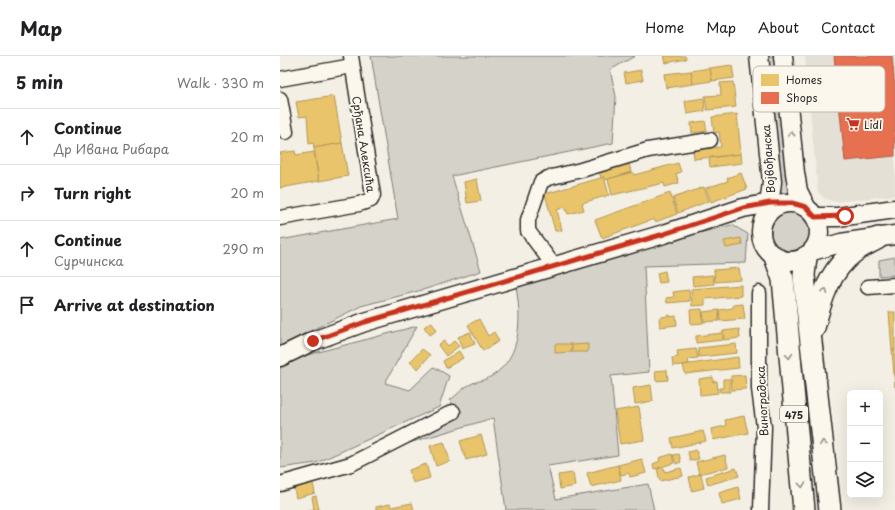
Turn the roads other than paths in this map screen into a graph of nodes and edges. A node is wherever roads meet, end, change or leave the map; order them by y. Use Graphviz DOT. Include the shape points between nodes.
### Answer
graph roads {
  1 [pos="759,56"];
  2 [pos="783,56"];
  3 [pos="352,61"];
  4 [pos="760,66"];
  5 [pos="784,66"];
  6 [pos="280,79"];
  7 [pos="280,99"];
  8 [pos="765,112"];
  9 [pos="789,112"];
  10 [pos="286,132"];
  11 [pos="710,140"];
  12 [pos="770,162"];
  13 [pos="774,206"];
  14 [pos="895,209"];
  15 [pos="736,211"];
  16 [pos="811,212"];
  17 [pos="280,218"];
  18 [pos="761,233"];
  19 [pos="886,236"];
  20 [pos="809,254"];
  21 [pos="775,257"];
  22 [pos="554,266"];
  23 [pos="895,284"];
  24 [pos="868,287"];
  25 [pos="759,293"];
  26 [pos="812,343"];
  27 [pos="280,357"];
  28 [pos="453,412"];
  29 [pos="280,484"];
  30 [pos="761,510"];
  31 [pos="804,510"];
  32 [pos="830,510"];
  1 -- 4 [label="main road, Војвођанска"];
  5 -- 2 [label="main road, one-way"];
  3 -- 6 [label="street"];
  3 -- 17 [label="street, Срђана Алексића" via="373,195 371,200"];
  7 -- 10 [label="street"];
  8 -- 12 [label="main road, Војвођанска"];
  16 -- 9 [label="main road, one-way" via="798,191"];
  11 -- 22 [label="street" via="648,150 541,182 528,220 528,231"];
  12 -- 13 [label="main road, Војвођанска"];
  12 -- 15 [label="main road" via="760,187"];
  13 -- 15 [label="main road"];
  13 -- 16 [label="main road" via="798,204"];
  13 -- 18 [label="main road" via="763,221"];
  14 -- 16 [label="main road" via="838,216"];
  15 -- 18 [label="main road"];
  15 -- 22 [label="main road"];
  16 -- 20 [label="main road" via="818,225 819,234 817,243"];
  18 -- 21 [label="main road" via="765,247"];
  19 -- 20 [label="main road" via="824,246"];
  26 -- 19 [label="highway, one-way" via="819,306 836,270 854,252"];
  20 -- 21 [label="main road" via="791,261"];
  20 -- 26 [label="highway, 475" via="804,275"];
  21 -- 31 [label="highway, 475, one-way" via="783,279"];
  22 -- 27 [label="main road" via="365,322 313,341"];
  23 -- 24 [label="street"];
  25 -- 30 [label="street, Виноградска" via="760,389 764,427"];
  32 -- 26 [label="highway, 475, one-way"];
  28 -- 29 [label="street" via="350,464"];
}
